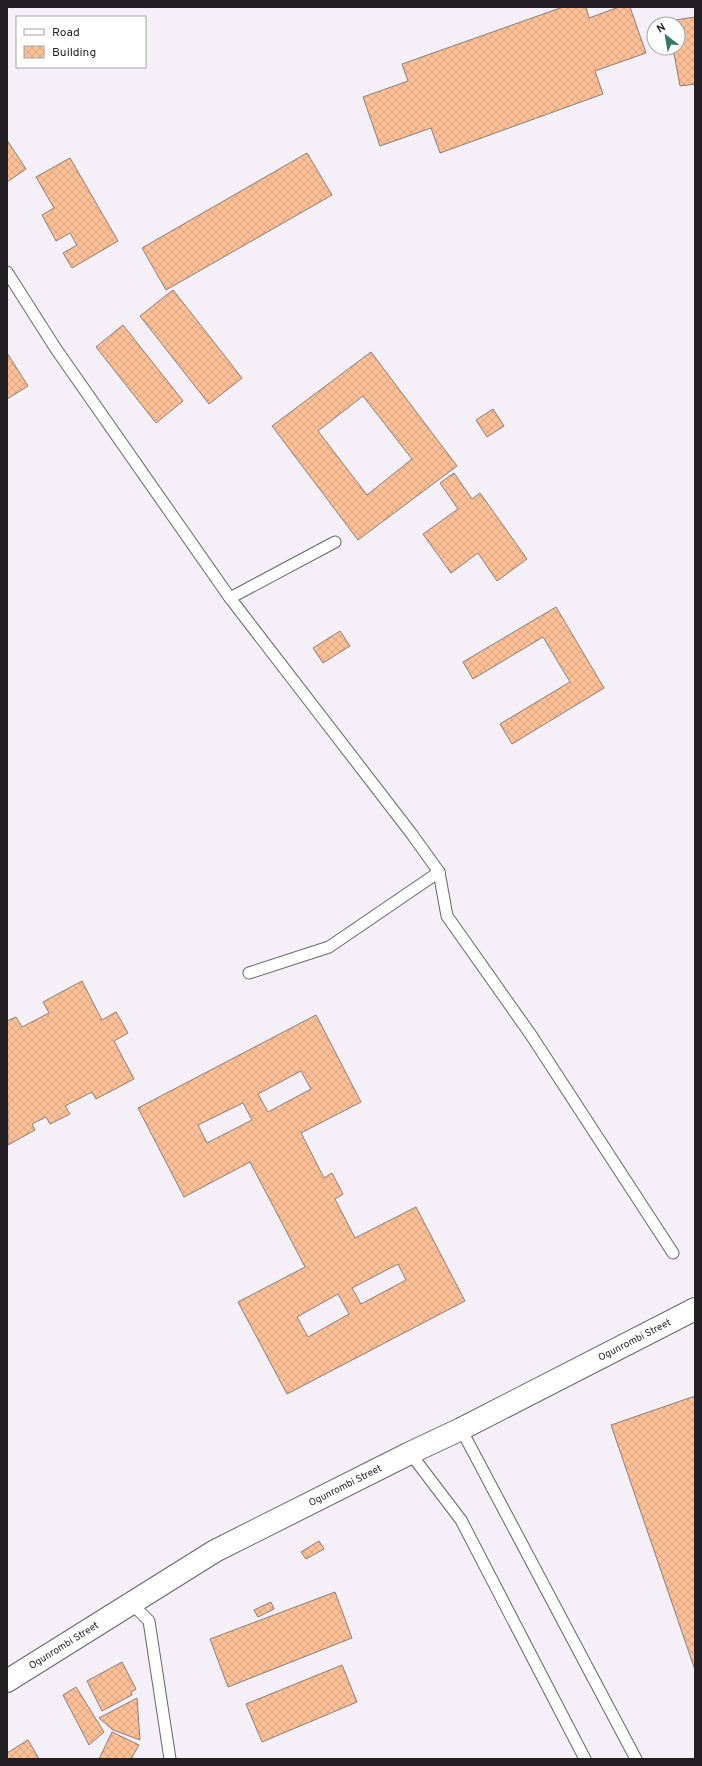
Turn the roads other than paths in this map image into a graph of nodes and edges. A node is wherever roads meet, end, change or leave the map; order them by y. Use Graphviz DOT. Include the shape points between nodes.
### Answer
graph roads {
  1 [pos="7,272"];
  2 [pos="335,542"];
  3 [pos="230,598"];
  4 [pos="439,872"];
  5 [pos="249,973"];
  6 [pos="673,1253"];
  7 [pos="695,1309"];
  8 [pos="461,1429"];
  9 [pos="410,1453"];
  10 [pos="132,1604"];
  11 [pos="7,1681"];
  12 [pos="170,1759"];
  13 [pos="585,1759"];
  14 [pos="636,1759"];
  1 -- 3 [label="lane" via="56,349"];
  2 -- 3 [label="lane"];
  3 -- 4 [label="lane"];
  4 -- 5 [label="lane" via="329,947"];
  4 -- 6 [label="lane" via="447,916 531,1035"];
  7 -- 8 [label="street, Ogunrombi Street"];
  8 -- 9 [label="street, Ogunrombi Street"];
  8 -- 14 [label="lane"];
  9 -- 10 [label="street, Ogunrombi Street" via="215,1551"];
  9 -- 13 [label="lane" via="461,1520"];
  10 -- 11 [label="street, Ogunrombi Street"];
  10 -- 12 [label="lane" via="149,1622"];
}
